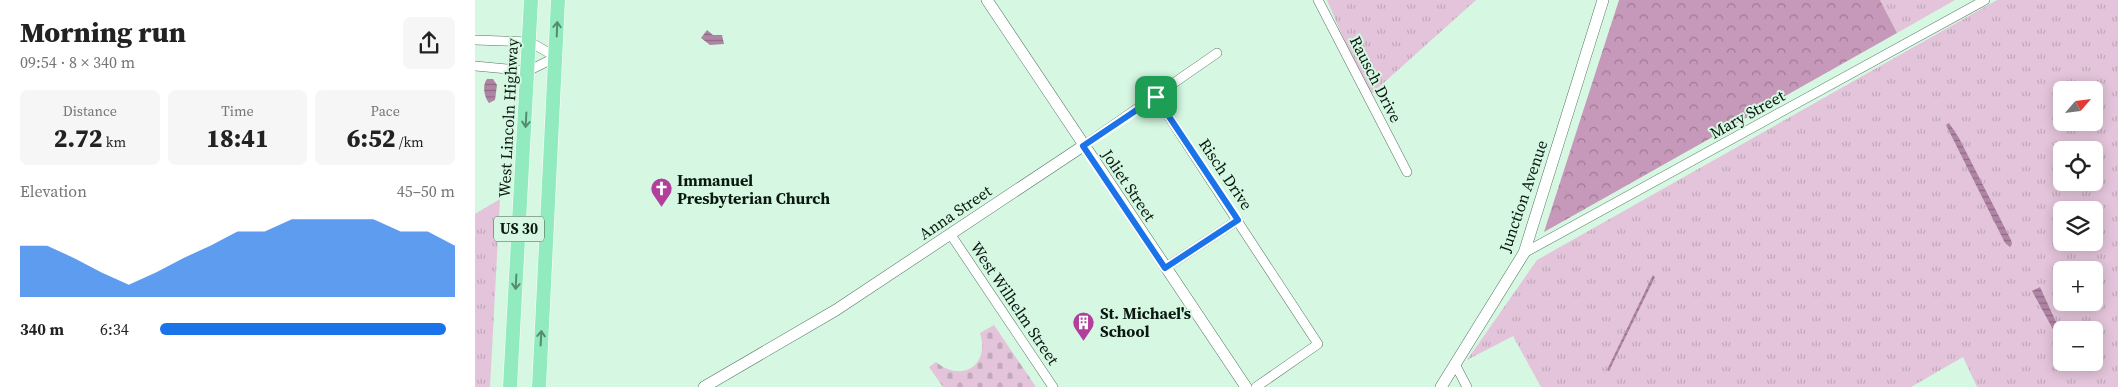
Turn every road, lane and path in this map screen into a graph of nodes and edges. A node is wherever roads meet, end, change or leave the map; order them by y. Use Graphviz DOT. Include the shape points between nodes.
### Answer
graph roads {
  1 [pos="531,0"];
  2 [pos="558,0"];
  3 [pos="1318,0"];
  4 [pos="1603,0"];
  5 [pos="1985,0"];
  6 [pos="992,1"];
  7 [pos="475,40"];
  8 [pos="530,42"];
  9 [pos="1217,53"];
  10 [pos="556,57"];
  11 [pos="475,66"];
  12 [pos="529,71"];
  13 [pos="1156,97"];
  14 [pos="1083,146"];
  15 [pos="1407,172"];
  16 [pos="1238,220"];
  17 [pos="951,235"];
  18 [pos="1524,254"];
  19 [pos="1165,268"];
  20 [pos="1455,364"];
  21 [pos="510,387"];
  22 [pos="539,387"];
  23 [pos="704,387"];
  24 [pos="1053,387"];
  25 [pos="1246,387"];
  26 [pos="1256,387"];
  27 [pos="1441,387"];
  28 [pos="1467,387"];
  1 -- 8 [label="main road, West Lincoln Highway / US 30"];
  10 -- 2 [label="main road, US 30, one-way"];
  3 -- 15 [label="street, Rausch Drive"];
  4 -- 18 [label="street, Junction Avenue"];
  5 -- 18 [label="street, Mary Street"];
  6 -- 14 [label="street, Joliet Street"];
  7 -- 8 [label="street"];
  8 -- 10 [label="street"];
  8 -- 12 [label="main road, West Lincoln Highway / US 30"];
  9 -- 13 [label="street, Anna Street"];
  10 -- 12 [label="street"];
  22 -- 10 [label="main road, US 30, one-way"];
  11 -- 12 [label="street"];
  12 -- 21 [label="main road, West Lincoln Highway / US 30, one-way"];
  13 -- 14 [label="street, Anna Street"];
  13 -- 16 [label="street, Risch Drive"];
  14 -- 17 [label="street, Anna Street"];
  14 -- 19 [label="street, Joliet Street"];
  16 -- 19 [label="street"];
  16 -- 26 [label="street, Risch Drive" via="1318,344"];
  17 -- 23 [label="street, Anna Street" via="837,310"];
  17 -- 24 [label="street, West Wilhelm Street"];
  18 -- 20 [label="street, Junction Avenue"];
  19 -- 25 [label="street, Joliet Street"];
  20 -- 27 [label="street, Junction Avenue"];
  20 -- 28 [label="street"];
}
